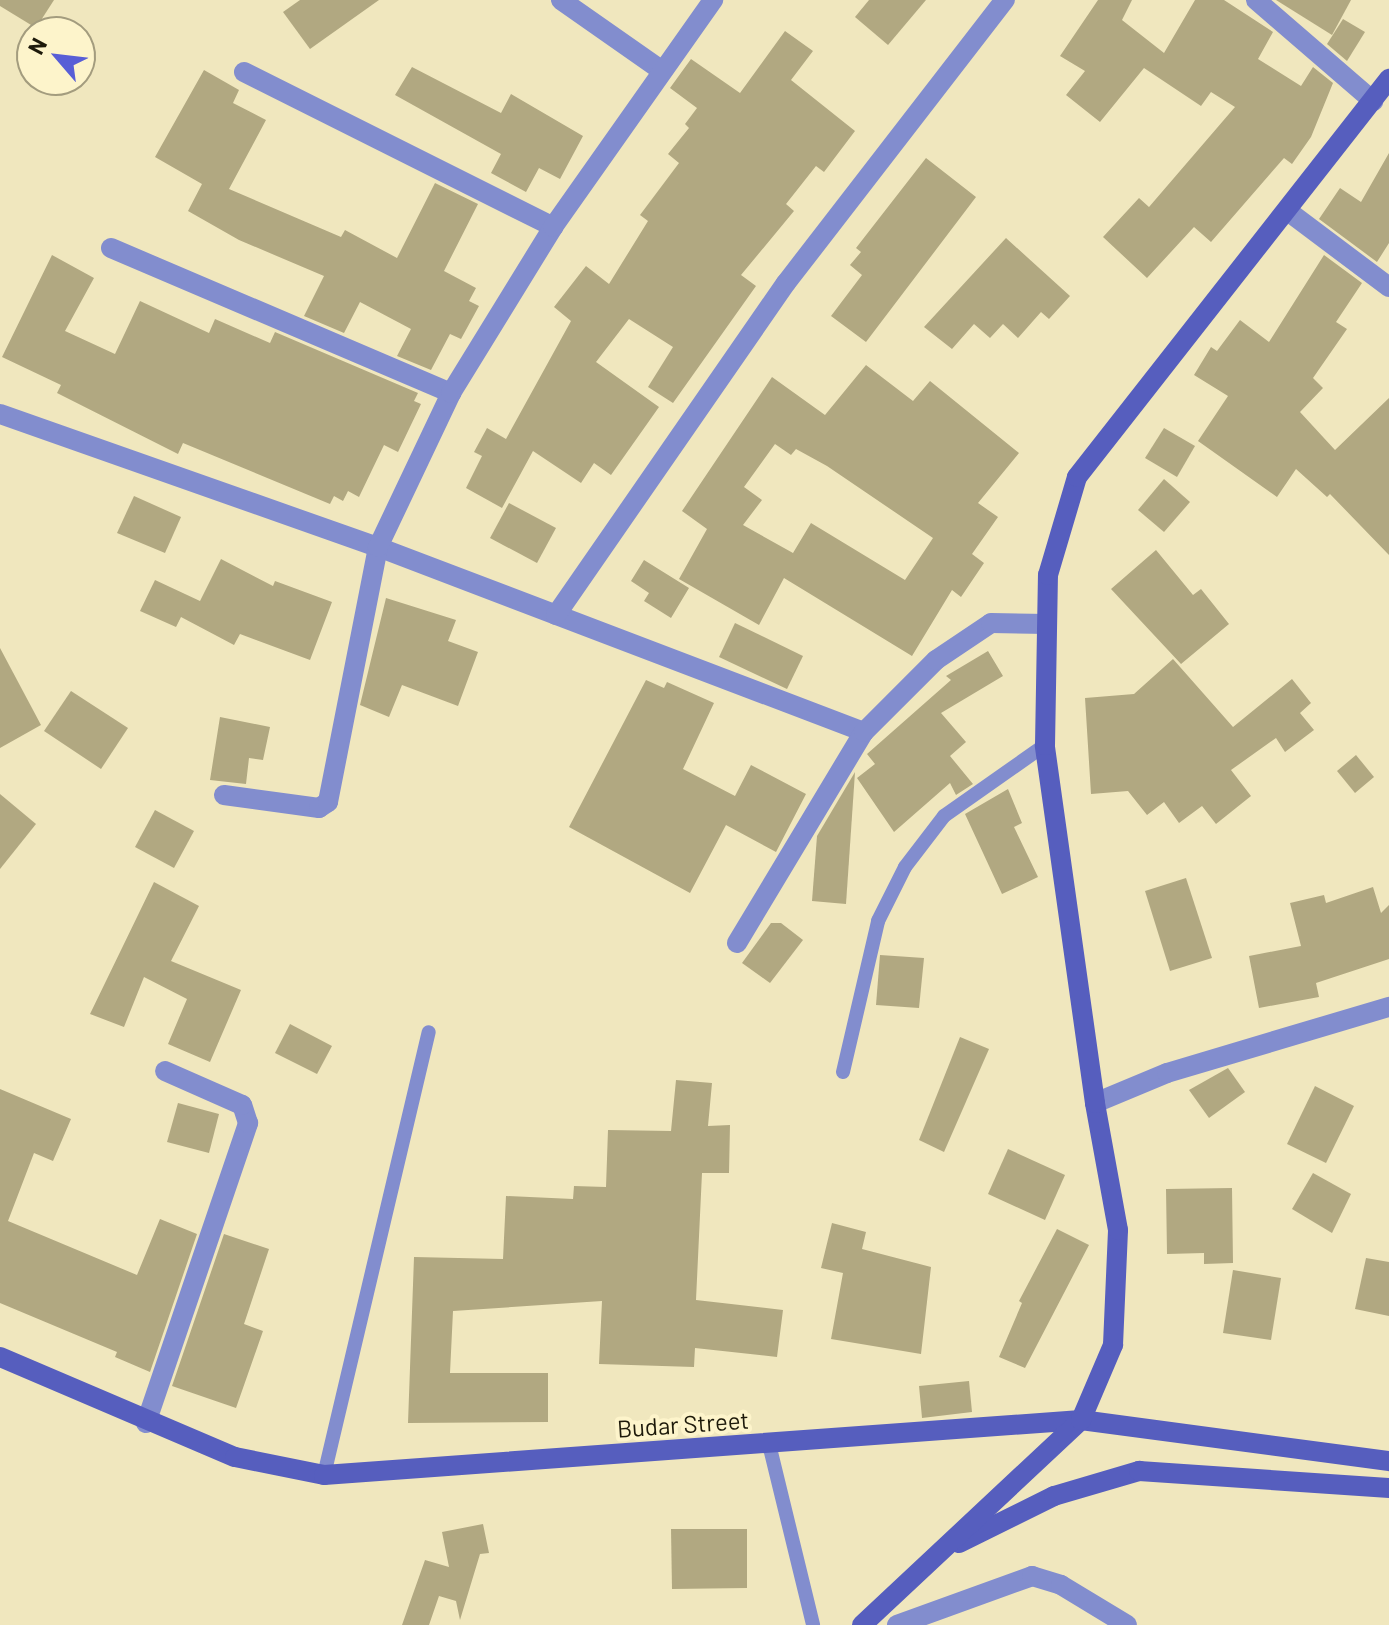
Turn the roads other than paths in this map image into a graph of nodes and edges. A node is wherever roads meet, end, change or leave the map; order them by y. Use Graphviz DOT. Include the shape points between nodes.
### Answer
graph roads {
  1 [pos="561,0"];
  2 [pos="713,0"];
  3 [pos="1005,0"];
  4 [pos="1256,0"];
  5 [pos="661,70"];
  6 [pos="244,72"];
  7 [pos="1389,79"];
  8 [pos="1373,101"];
  9 [pos="1289,212"];
  10 [pos="553,227"];
  11 [pos="111,248"];
  12 [pos="1389,287"];
  13 [pos="451,393"];
  14 [pos="0,414"];
  15 [pos="378,547"];
  16 [pos="556,615"];
  17 [pos="1047,624"];
  18 [pos="864,732"];
  19 [pos="1045,745"];
  20 [pos="224,795"];
  21 [pos="737,943"];
  22 [pos="1389,1007"];
  23 [pos="429,1032"];
  24 [pos="165,1071"];
  25 [pos="843,1072"];
  26 [pos="1095,1103"];
  27 [pos="0,1357"];
  28 [pos="1081,1420"];
  29 [pos="146,1423"];
  30 [pos="769,1444"];
  31 [pos="1389,1461"];
  32 [pos="324,1475"];
  33 [pos="1389,1488"];
  34 [pos="938,1554"];
  35 [pos="813,1625"];
  36 [pos="862,1625"];
  37 [pos="897,1625"];
  38 [pos="1127,1625"];
  1 -- 5 [label="street"];
  2 -- 5 [label="street"];
  3 -- 16 [label="street" via="786,283"];
  4 -- 8 [label="street"];
  5 -- 10 [label="street"];
  6 -- 10 [label="street"];
  7 -- 8 [label="main road"];
  8 -- 9 [label="main road"];
  9 -- 12 [label="street"];
  9 -- 17 [label="main road" via="1077,477 1048,575"];
  10 -- 13 [label="street"];
  11 -- 13 [label="street"];
  13 -- 15 [label="street"];
  14 -- 15 [label="street"];
  15 -- 16 [label="street"];
  15 -- 20 [label="street" via="328,802 319,808"];
  16 -- 18 [label="street"];
  17 -- 18 [label="street" via="991,623 936,660"];
  17 -- 19 [label="main road"];
  18 -- 21 [label="street"];
  19 -- 25 [label="lane" via="944,816 905,867 878,921"];
  19 -- 26 [label="main road"];
  22 -- 26 [label="street" via="1167,1073"];
  23 -- 32 [label="lane"];
  24 -- 29 [label="street" via="242,1105 248,1123"];
  26 -- 28 [label="main road" via="1118,1230 1113,1345"];
  27 -- 29 [label="main road, Budar Street"];
  28 -- 30 [label="main road, Budar Street"];
  28 -- 31 [label="main road, Budar Street"];
  28 -- 34 [label="main road"];
  29 -- 32 [label="main road, Budar Street" via="235,1457"];
  30 -- 32 [label="main road, Budar Street"];
  30 -- 35 [label="lane"];
  33 -- 34 [label="main road" via="1139,1471 1054,1496"];
  34 -- 36 [label="main road"];
  37 -- 38 [label="street" via="1032,1576 1061,1585"];
}
